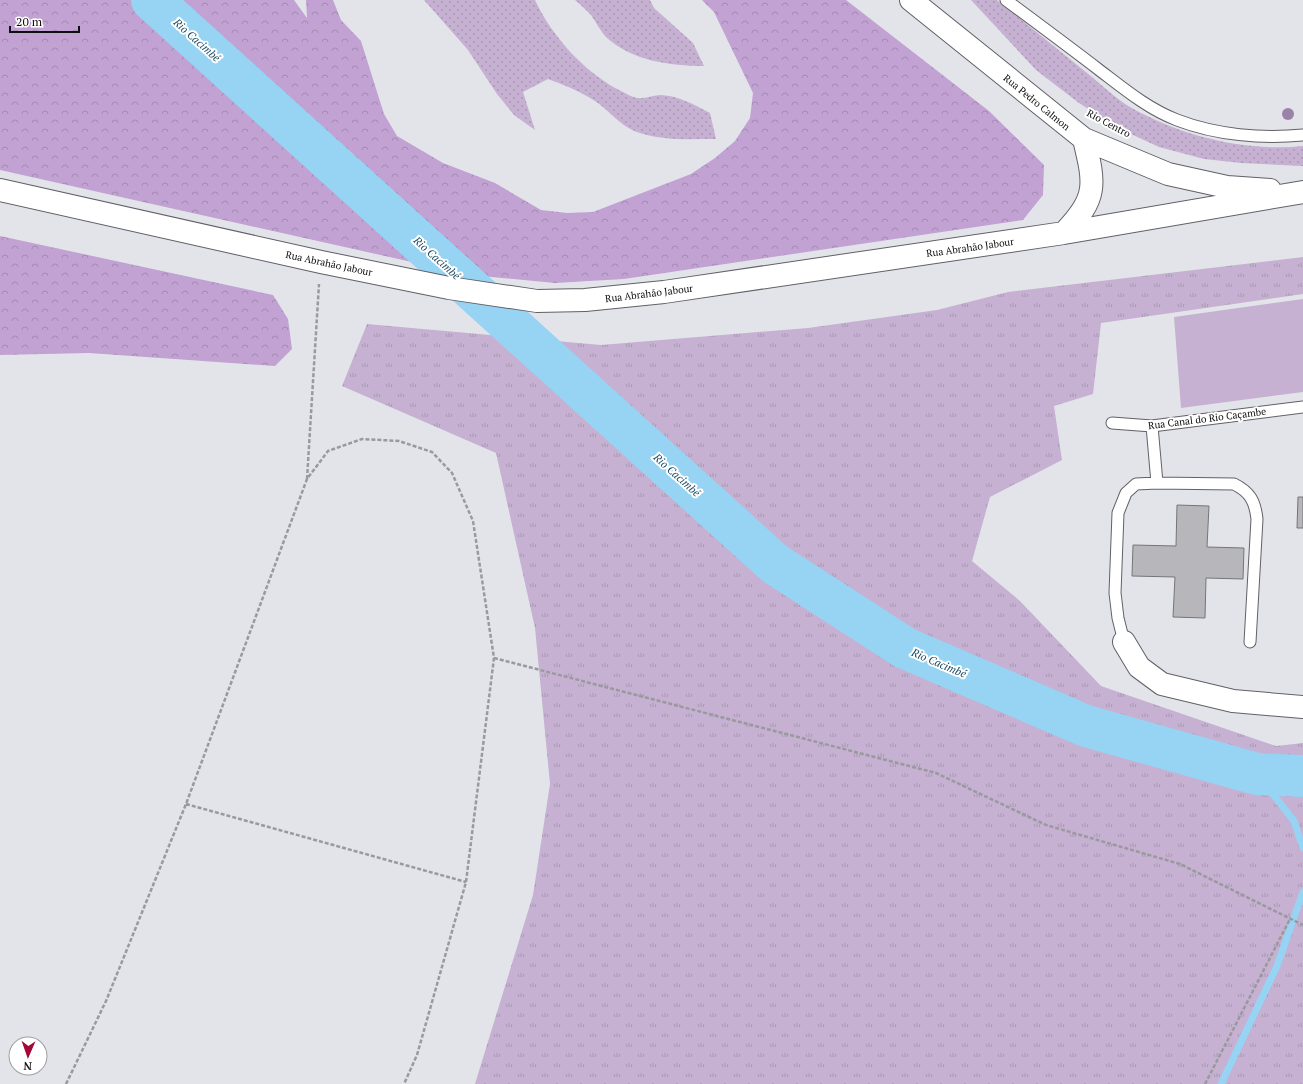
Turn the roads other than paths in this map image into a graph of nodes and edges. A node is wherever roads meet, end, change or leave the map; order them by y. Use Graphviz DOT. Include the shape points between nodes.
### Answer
graph roads {
  1 [pos="910,0"];
  2 [pos="1006,0"];
  3 [pos="1303,135"];
  4 [pos="1084,140"];
  5 [pos="0,190"];
  6 [pos="1303,192"];
  7 [pos="1064,233"];
  8 [pos="1303,407"];
  9 [pos="1112,423"];
  10 [pos="1152,426"];
  11 [pos="1157,483"];
  12 [pos="1124,642"];
  13 [pos="1250,642"];
  14 [pos="1303,707"];
  1 -- 4 [label="street, Rua Pedro Calmon"];
  2 -- 3 [label="lane" via="1135,97 1176,120 1208,130 1239,134"];
  4 -- 6 [label="street, Rua Abrahão Jabour" via="1168,174 1227,187"];
  4 -- 7 [label="street" via="1092,174 1089,200 1078,218"];
  5 -- 7 [label="street, Rua Abrahão Jabour" via="321,262 449,288 537,301 585,300 664,292"];
  6 -- 7 [label="street, Rua Abrahão Jabour"];
  8 -- 10 [label="lane, Rua Canal do Rio Caçambe"];
  9 -- 10 [label="lane, Rua Canal do Rio Caçambe"];
  10 -- 11 [label="lane"];
  11 -- 12 [label="lane" via="1136,484 1126,493 1118,513 1115,592"];
  11 -- 13 [label="lane" via="1234,484 1245,489 1252,497 1257,518"];
  12 -- 14 [label="street" via="1139,666 1162,684 1233,701"];
}
